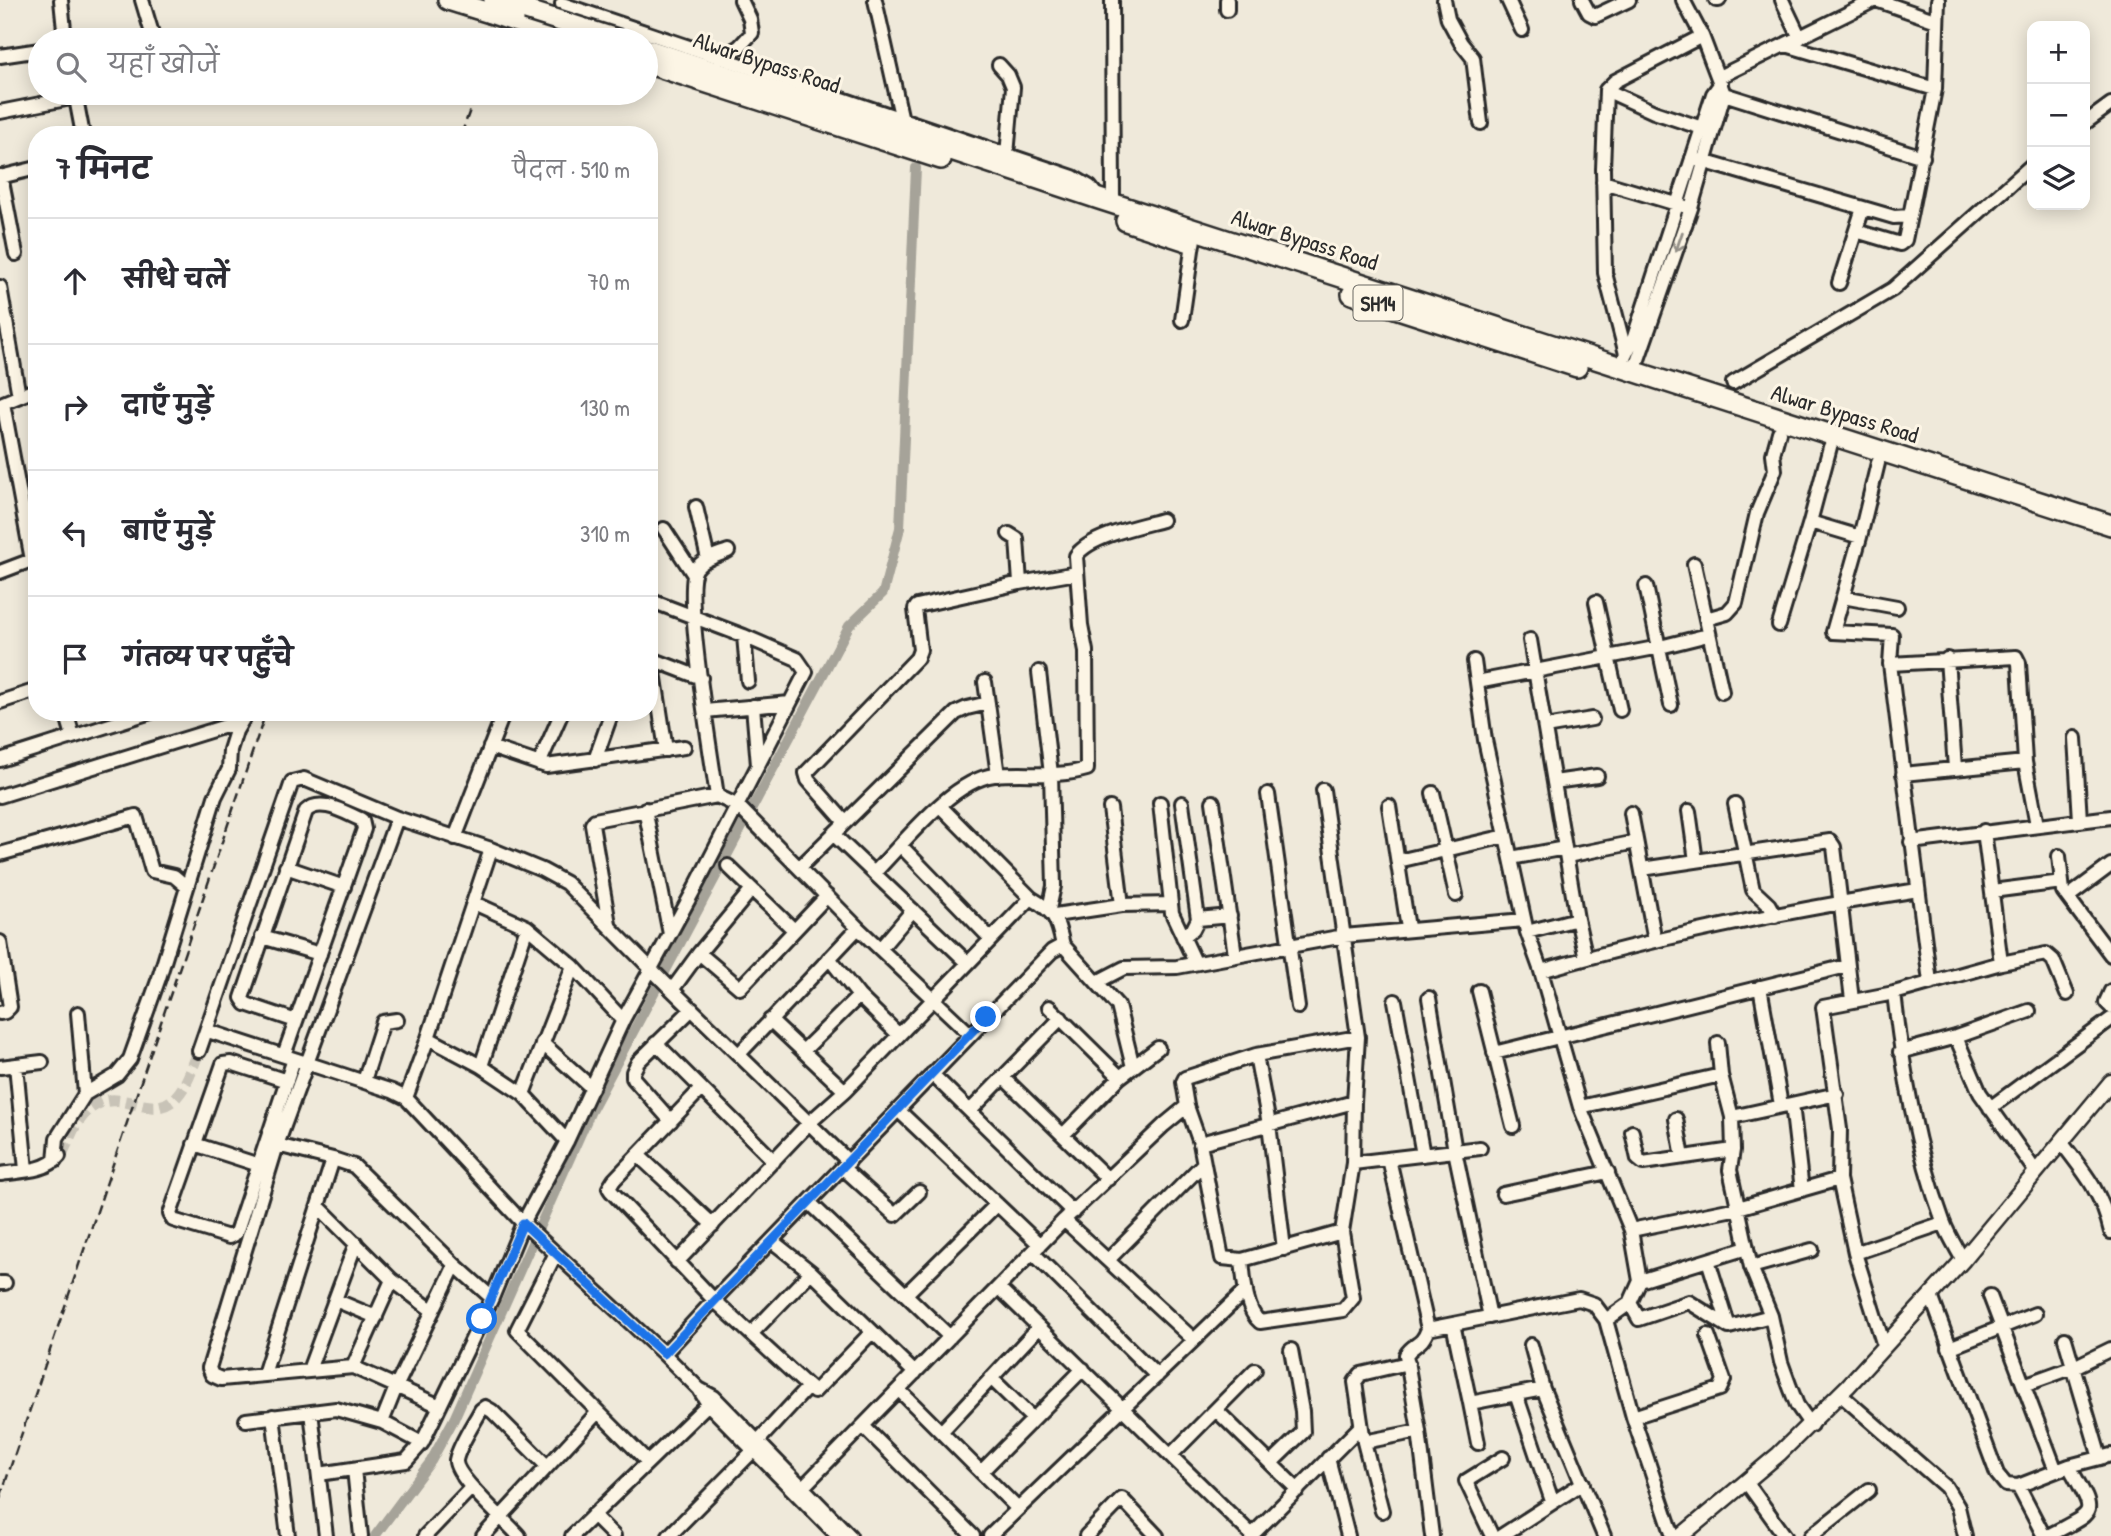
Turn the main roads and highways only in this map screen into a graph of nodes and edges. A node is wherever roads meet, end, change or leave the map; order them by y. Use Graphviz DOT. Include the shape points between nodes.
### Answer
graph roads {
  1 [pos="448,0"];
  2 [pos="492,7"];
  3 [pos="536,28"];
  4 [pos="573,28"];
  5 [pos="658,53"];
  6 [pos="658,67"];
  7 [pos="2111,525"];
  8 [pos="2111,538"];
  1 -- 2 [label="main road"];
  2 -- 3 [label="main road, bridge"];
  2 -- 4 [label="main road, bridge"];
  5 -- 7 [label="main road, Alwar Bypass Road / SH14"];
  6 -- 8 [label="main road, Alwar Bypass Road / SH14" via="1193,243 1826,460"];
}
